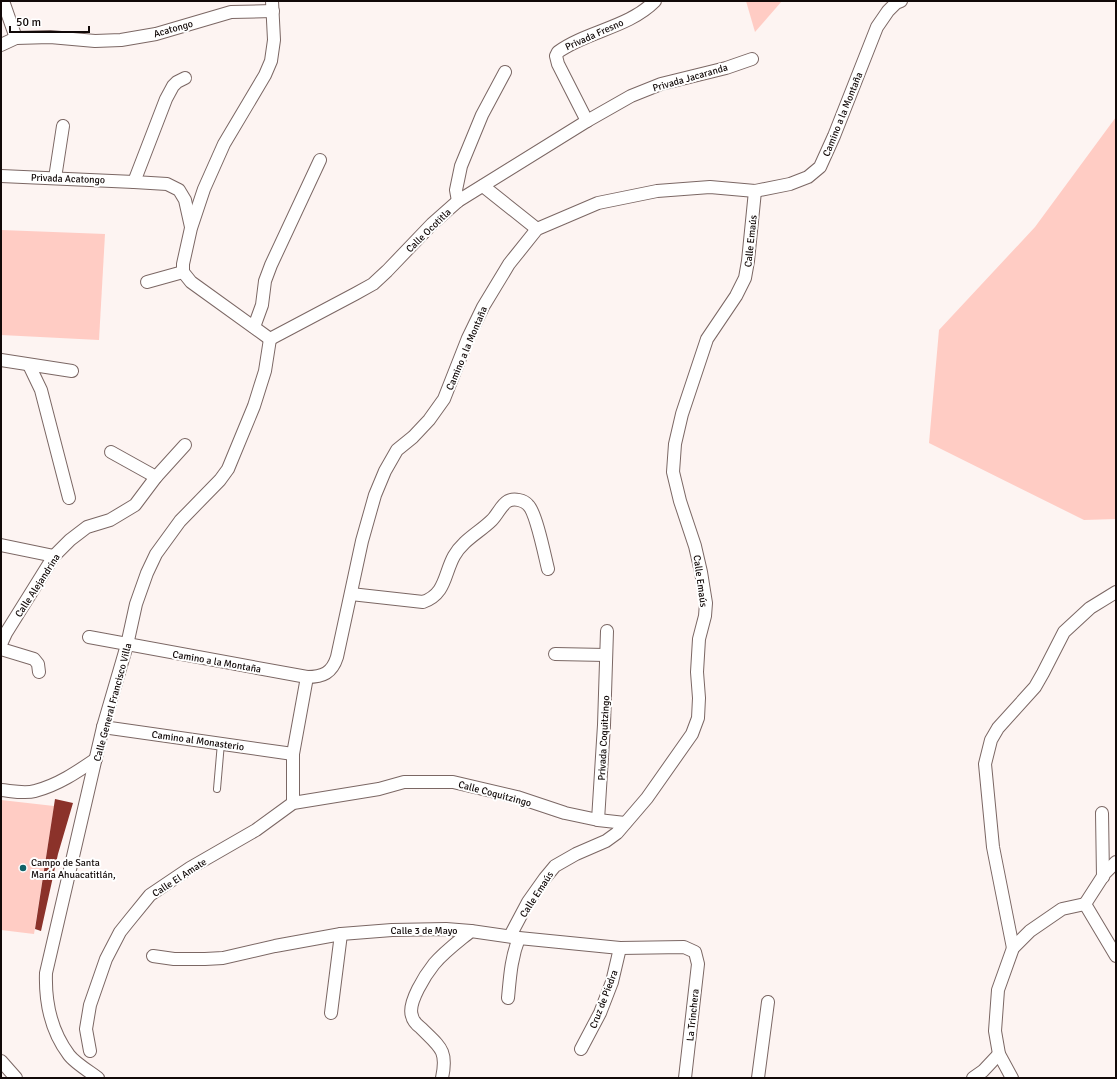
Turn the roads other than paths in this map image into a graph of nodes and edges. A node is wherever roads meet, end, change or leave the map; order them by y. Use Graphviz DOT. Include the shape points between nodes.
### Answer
graph roads {
  1 [pos="3,1"];
  2 [pos="654,1"];
  3 [pos="898,2"];
  4 [pos="273,6"];
  5 [pos="16,38"];
  6 [pos="1,45"];
  7 [pos="752,59"];
  8 [pos="505,72"];
  9 [pos="185,78"];
  10 [pos="587,121"];
  11 [pos="63,126"];
  12 [pos="320,160"];
  13 [pos="1,176"];
  14 [pos="55,178"];
  15 [pos="134,182"];
  16 [pos="483,186"];
  17 [pos="755,191"];
  18 [pos="458,201"];
  19 [pos="191,228"];
  20 [pos="537,229"];
  21 [pos="183,272"];
  22 [pos="147,282"];
  23 [pos="254,327"];
  24 [pos="270,339"];
  25 [pos="1,360"];
  26 [pos="29,365"];
  27 [pos="72,371"];
  28 [pos="185,445"];
  29 [pos="111,452"];
  30 [pos="156,477"];
  31 [pos="69,498"];
  32 [pos="1,545"];
  33 [pos="54,556"];
  34 [pos="548,569"];
  35 [pos="1116,592"];
  36 [pos="351,594"];
  37 [pos="607,631"];
  38 [pos="89,637"];
  39 [pos="1,644"];
  40 [pos="127,645"];
  41 [pos="1,649"];
  42 [pos="555,654"];
  43 [pos="606,655"];
  44 [pos="39,672"];
  45 [pos="307,677"];
  46 [pos="103,727"];
  47 [pos="221,743"];
  48 [pos="293,754"];
  49 [pos="96,760"];
  50 [pos="217,789"];
  51 [pos="1,790"];
  52 [pos="293,803"];
  53 [pos="1102,813"];
  54 [pos="598,820"];
  55 [pos="625,823"];
  56 [pos="1116,862"];
  57 [pos="1103,877"];
  58 [pos="1085,904"];
  59 [pos="446,929"];
  60 [pos="471,931"];
  61 [pos="341,934"];
  62 [pos="515,937"];
  63 [pos="620,948"];
  64 [pos="1013,948"];
  65 [pos="450,949"];
  66 [pos="695,952"];
  67 [pos="153,956"];
  68 [pos="1116,956"];
  69 [pos="508,998"];
  70 [pos="768,1002"];
  71 [pos="331,1013"];
  72 [pos="581,1049"];
  73 [pos="90,1051"];
  74 [pos="999,1054"];
  75 [pos="1,1061"];
  76 [pos="16,1078"];
  77 [pos="98,1078"];
  78 [pos="442,1078"];
  79 [pos="685,1078"];
  80 [pos="758,1078"];
  81 [pos="973,1078"];
  82 [pos="1012,1078"];
  1 -- 5 [label="street"];
  2 -- 10 [label="street, Privada Fresno" via="634,17 582,38 558,52 558,64"];
  3 -- 17 [label="street, Camino a la Montaña" via="877,27 820,167 808,177"];
  4 -- 5 [label="street, Acatongo" via="231,12 156,34 121,40"];
  4 -- 19 [label="street" via="274,40 271,61 224,144 204,189"];
  5 -- 6 [label="street, Acatongo"];
  7 -- 10 [label="street, Privada Jacaranda" via="661,84 631,96"];
  8 -- 18 [label="street" via="482,115 461,166 456,190"];
  9 -- 15 [label="street" via="173,86 166,99"];
  10 -- 16 [label="street, Calle Ocotitla"];
  11 -- 14 [label="street"];
  12 -- 23 [label="street" via="270,265 262,305"];
  13 -- 14 [label="street, Privada Acatongo"];
  14 -- 15 [label="street, Privada Acatongo"];
  15 -- 19 [label="street, Privada Acatongo" via="167,184 180,190 185,200"];
  16 -- 18 [label="street, Calle Ocotitla"];
  16 -- 20 [label="street"];
  17 -- 20 [label="street, Camino a la Montaña" via="710,187 657,191 598,203"];
  17 -- 55 [label="street, Calle Emaús" via="745,278 707,339 682,414 675,444 673,472 695,546 706,604 699,639 698,718 692,734 647,798"];
  18 -- 24 [label="street, Calle Ocotitla" via="373,284"];
  19 -- 21 [label="street"];
  20 -- 36 [label="street, Camino a la Montaña" via="508,264 483,307 444,399 429,420 397,450 384,471 362,541"];
  21 -- 22 [label="street"];
  21 -- 23 [label="street" via="191,282"];
  23 -- 24 [label="street"];
  24 -- 40 [label="street, Calle General Francisco Villa" via="265,371 254,406 228,469 180,521 156,554 136,604"];
  25 -- 26 [label="street"];
  26 -- 27 [label="street"];
  26 -- 31 [label="street" via="41,390"];
  28 -- 30 [label="street, Calle Alejandrina"];
  29 -- 30 [label="street"];
  30 -- 33 [label="street, Calle Alejandrina" via="135,505 110,520 87,527"];
  32 -- 33 [label="street"];
  33 -- 39 [label="street, Calle Alejandrina"];
  34 -- 36 [label="street" via="533,513 528,504 516,500 508,502 461,547 438,593 432,599 423,602"];
  35 -- 64 [label="street" via="1090,608 1064,632 1043,674 1024,700 998,728 986,753 993,847"];
  36 -- 45 [label="street, Camino a la Montaña" via="335,665 328,673"];
  37 -- 43 [label="street, Privada Coquitzingo"];
  38 -- 40 [label="street, Camino a la Montaña"];
  40 -- 45 [label="street, Camino a la Montaña"];
  40 -- 46 [label="street, Calle General Francisco Villa"];
  41 -- 44 [label="street" via="34,659"];
  42 -- 43 [label="street"];
  43 -- 54 [label="street, Privada Coquitzingo"];
  45 -- 48 [label="street"];
  46 -- 47 [label="street, Camino al Monasterio"];
  46 -- 49 [label="street, Calle General Francisco Villa"];
  47 -- 48 [label="street, Camino al Monasterio"];
  47 -- 50 [label="lane"];
  48 -- 52 [label="street"];
  49 -- 51 [label="street" via="64,780 34,792"];
  49 -- 77 [label="street, Calle General Francisco Villa" via="46,973 45,987 55,1031 70,1056"];
  52 -- 54 [label="street, Calle Coquitzingo" via="379,789 404,782 453,782"];
  52 -- 73 [label="street, Calle El Amate" via="256,830 190,868 150,895 120,932 106,959 90,1005 86,1029"];
  53 -- 57 [label="street"];
  54 -- 55 [label="street, Calle Coquitzingo"];
  55 -- 62 [label="street, Calle Emaús" via="606,841 555,866 528,902"];
  56 -- 57 [label="street"];
  57 -- 58 [label="street"];
  58 -- 64 [label="street" via="1062,909 1030,931"];
  58 -- 68 [label="street"];
  59 -- 60 [label="street, Calle 3 de Mayo"];
  59 -- 61 [label="street, Calle 3 de Mayo"];
  59 -- 65 [label="street"];
  60 -- 62 [label="street, Calle 3 de Mayo"];
  60 -- 65 [label="street"];
  61 -- 67 [label="street, Calle 3 de Mayo" via="223,958 174,959"];
  61 -- 71 [label="street"];
  62 -- 63 [label="street, Calle 3 de Mayo"];
  62 -- 69 [label="street, Calle Emaús"];
  63 -- 66 [label="street, Calle 3 de Mayo" via="684,947"];
  63 -- 72 [label="street, Cruz de Piedra" via="612,982 600,1013"];
  64 -- 74 [label="street" via="998,990 995,1031"];
  65 -- 78 [label="street" via="434,964 411,1005 414,1022 439,1046 445,1057"];
  66 -- 79 [label="street, La Trinchera" via="698,964"];
  70 -- 80 [label="street"];
  74 -- 81 [label="street"];
  74 -- 82 [label="street"];
  75 -- 76 [label="street"];
}
